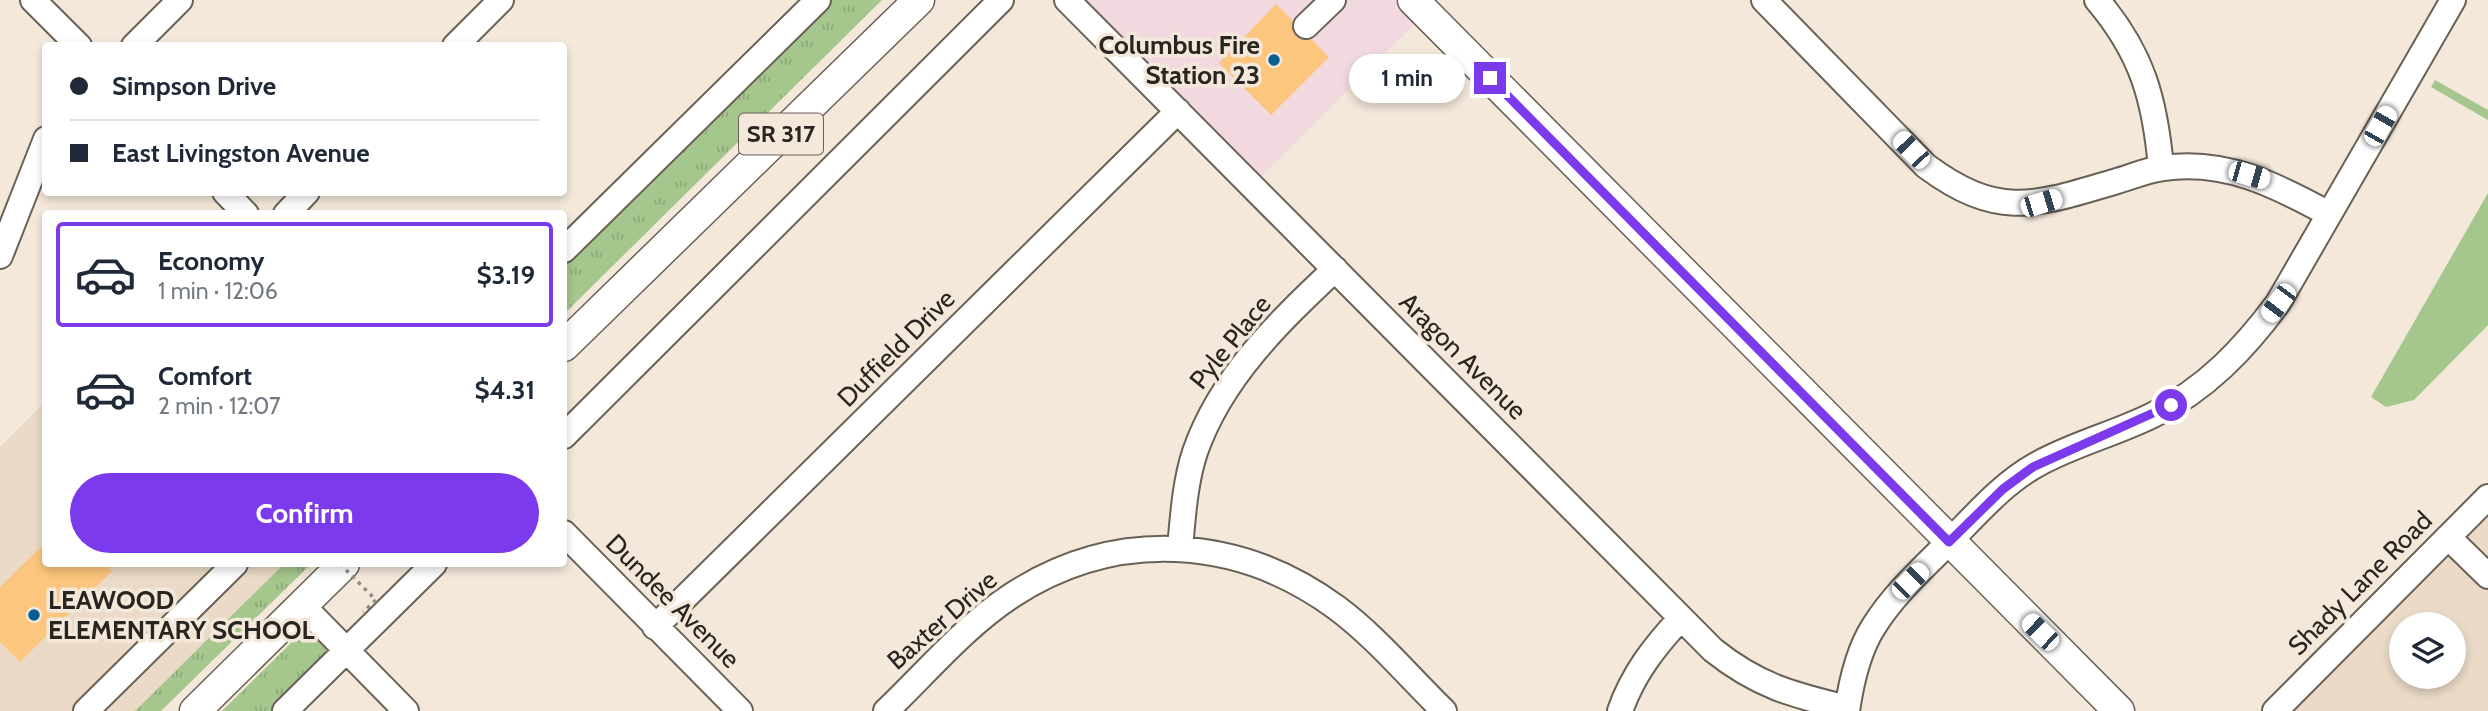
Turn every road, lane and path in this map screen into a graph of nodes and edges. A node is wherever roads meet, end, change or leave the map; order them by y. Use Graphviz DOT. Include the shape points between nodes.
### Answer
graph roads {
  1 [pos="33,0"];
  2 [pos="180,0"];
  3 [pos="501,0"];
  4 [pos="818,0"];
  5 [pos="919,0"];
  6 [pos="1001,0"];
  7 [pos="1066,0"];
  8 [pos="1333,0"];
  9 [pos="1413,0"];
  10 [pos="1764,0"];
  11 [pos="2097,0"];
  12 [pos="2442,5"];
  13 [pos="1306,26"];
  14 [pos="75,42"];
  15 [pos="138,42"];
  16 [pos="459,42"];
  17 [pos="1178,111"];
  18 [pos="42,149"];
  19 [pos="2161,168"];
  20 [pos="229,196"];
  21 [pos="303,196"];
  22 [pos="242,210"];
  23 [pos="290,210"];
  24 [pos="2329,214"];
  25 [pos="567,247"];
  26 [pos="0,256"];
  27 [pos="1335,269"];
  28 [pos="567,343"];
  29 [pos="567,433"];
  30 [pos="2488,497"];
  31 [pos="567,536"];
  32 [pos="2448,537"];
  33 [pos="1949,542"];
  34 [pos="1180,548"];
  35 [pos="232,567"];
  36 [pos="339,567"];
  37 [pos="345,567"];
  38 [pos="431,567"];
  39 [pos="2488,576"];
  40 [pos="302,605"];
  41 [pos="363,612"];
  42 [pos="1681,618"];
  43 [pos="655,627"];
  44 [pos="346,650"];
  45 [pos="1847,710"];
  46 [pos="86,711"];
  47 [pos="195,711"];
  48 [pos="285,711"];
  49 [pos="406,711"];
  50 [pos="740,711"];
  51 [pos="886,711"];
  52 [pos="1444,711"];
  53 [pos="1620,711"];
  54 [pos="2119,711"];
  55 [pos="2275,711"];
  1 -- 14 [label="street"];
  2 -- 15 [label="street"];
  3 -- 16 [label="street"];
  4 -- 25 [label="street"];
  5 -- 28 [label="main road, SR 317"];
  6 -- 29 [label="street"];
  7 -- 17 [label="street, Aragon Avenue"];
  8 -- 13 [label="street"];
  9 -- 33 [label="main road"];
  10 -- 19 [label="street" via="1926,166 1979,198 2009,204 2041,203"];
  11 -- 19 [label="street" via="2132,47 2148,84"];
  12 -- 24 [label="street"];
  17 -- 27 [label="street, Aragon Avenue"];
  17 -- 43 [label="street, Duffield Drive"];
  18 -- 26 [label="street"];
  19 -- 24 [label="street" via="2198,166 2233,171 2265,180"];
  20 -- 22 [label="street"];
  21 -- 23 [label="street"];
  24 -- 33 [label="street" via="2278,303 2222,368 2152,416 2033,467 2003,489"];
  27 -- 34 [label="street, Pyle Place" via="1259,345 1210,415 1194,454"];
  27 -- 42 [label="street, Aragon Avenue"];
  30 -- 32 [label="street, Shady Lane Road"];
  31 -- 43 [label="street, Dundee Avenue"];
  32 -- 39 [label="street"];
  32 -- 55 [label="street, Shady Lane Road"];
  33 -- 45 [label="street" via="1873,627"];
  33 -- 54 [label="main road"];
  34 -- 51 [label="street, Baxter Drive" via="1100,556 1043,577 973,627"];
  34 -- 52 [label="street, Baxter Drive" via="1249,562 1313,591 1364,631"];
  35 -- 46 [label="street"];
  36 -- 40 [label="main road"];
  37 -- 41 [label="path, bridge" via="376,600"];
  38 -- 44 [label="street"];
  40 -- 44 [label="street"];
  40 -- 47 [label="main road"];
  42 -- 45 [label="street, Aragon Avenue" via="1713,650 1762,684"];
  42 -- 53 [label="street" via="1643,661"];
  43 -- 50 [label="street, Dundee Avenue"];
  44 -- 48 [label="street"];
  44 -- 49 [label="street"];
}
